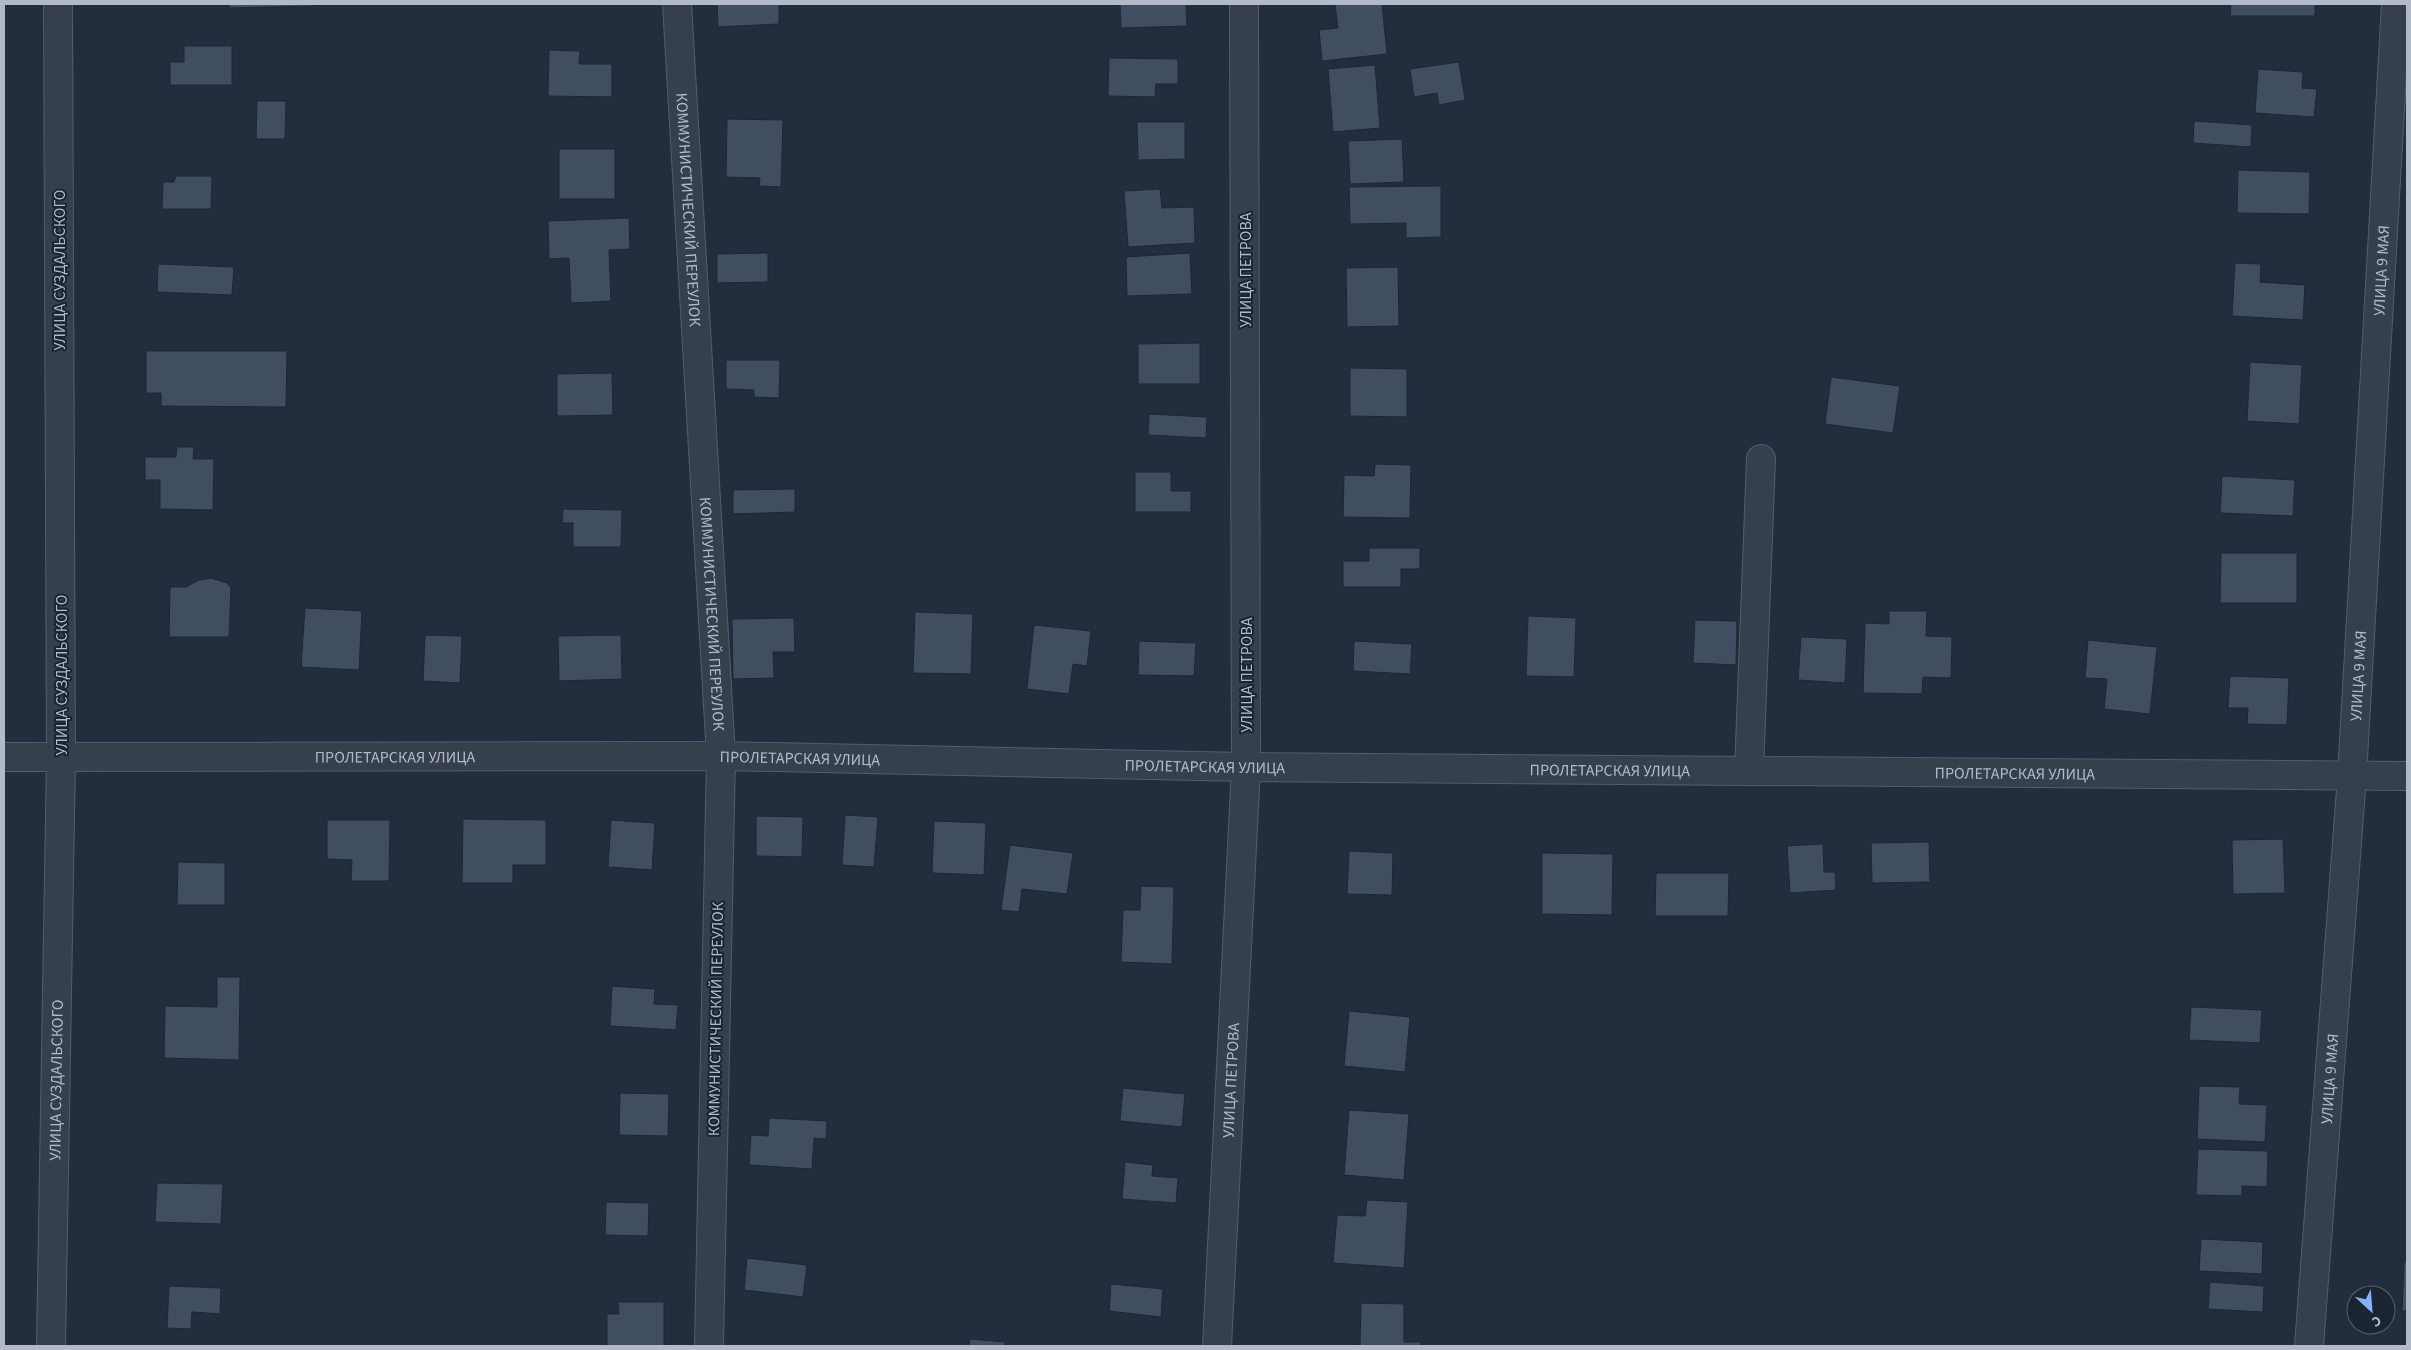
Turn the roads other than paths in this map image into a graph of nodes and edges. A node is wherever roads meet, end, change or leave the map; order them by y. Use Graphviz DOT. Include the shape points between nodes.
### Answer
graph roads {
  1 [pos="58,4"];
  2 [pos="677,4"];
  3 [pos="1244,4"];
  4 [pos="2396,4"];
  5 [pos="1760,459"];
  6 [pos="721,756"];
  7 [pos="4,757"];
  8 [pos="61,758"];
  9 [pos="1246,767"];
  10 [pos="1749,771"];
  11 [pos="2352,776"];
  12 [pos="2407,776"];
  13 [pos="51,1346"];
  14 [pos="709,1346"];
  15 [pos="1217,1346"];
  16 [pos="2309,1346"];
  1 -- 8 [label="street, УЛИЦА СУЗДАЛЬСКОГО"];
  2 -- 6 [label="street, КОММУНИСТИЧЕСКИЙ ПЕРЕУЛОК"];
  3 -- 9 [label="street, УЛИЦА ПЕТРОВА"];
  4 -- 11 [label="street, УЛИЦА 9 МАЯ"];
  5 -- 10 [label="street"];
  6 -- 8 [label="street, ПРОЛЕТАРСКАЯ УЛИЦА"];
  6 -- 9 [label="street, ПРОЛЕТАРСКАЯ УЛИЦА"];
  6 -- 14 [label="street, КОММУНИСТИЧЕСКИЙ ПЕРЕУЛОК"];
  7 -- 8 [label="street, ПРОЛЕТАРСКАЯ УЛИЦА"];
  8 -- 13 [label="street, УЛИЦА СУЗДАЛЬСКОГО"];
  9 -- 10 [label="street, ПРОЛЕТАРСКАЯ УЛИЦА"];
  9 -- 15 [label="street, УЛИЦА ПЕТРОВА"];
  10 -- 11 [label="street, ПРОЛЕТАРСКАЯ УЛИЦА"];
  11 -- 12 [label="street, ПРОЛЕТАРСКАЯ УЛИЦА"];
  11 -- 16 [label="street, УЛИЦА 9 МАЯ"];
}
